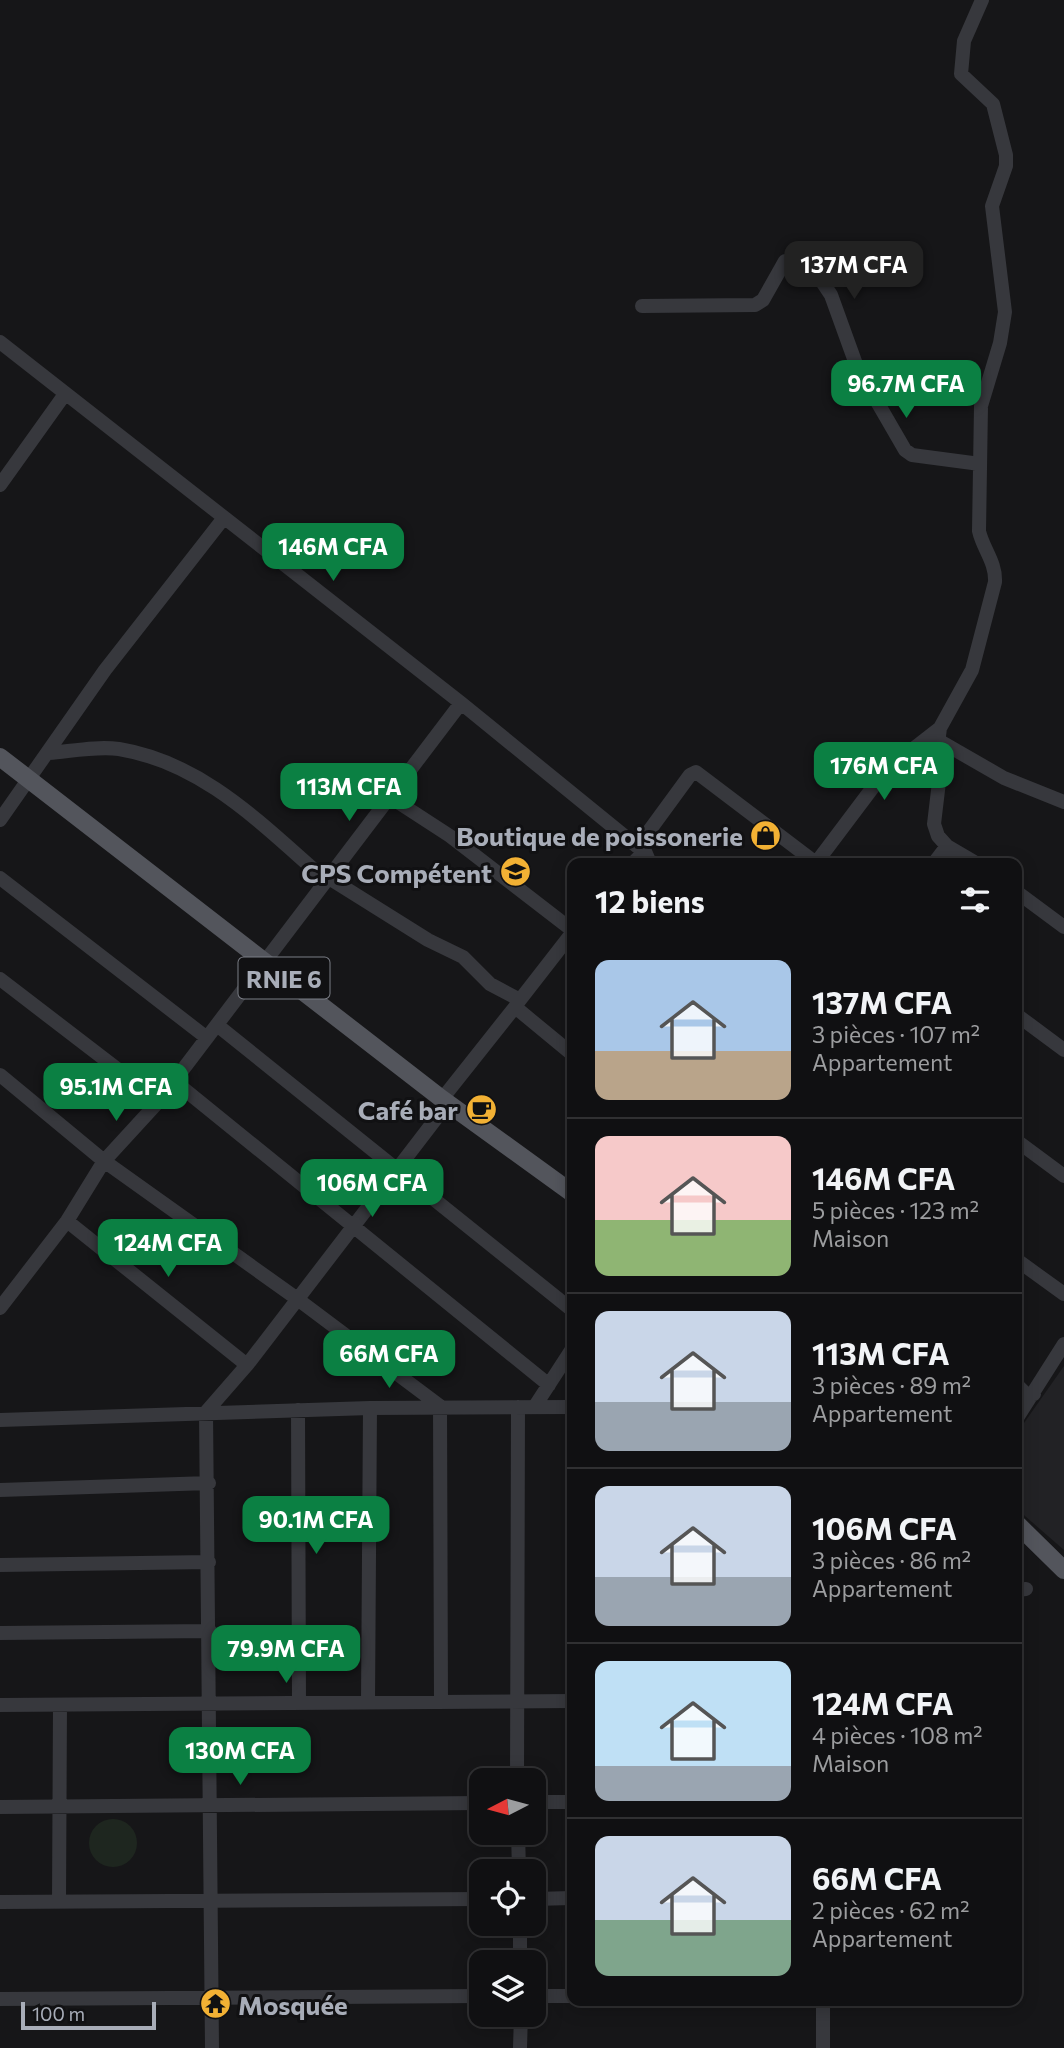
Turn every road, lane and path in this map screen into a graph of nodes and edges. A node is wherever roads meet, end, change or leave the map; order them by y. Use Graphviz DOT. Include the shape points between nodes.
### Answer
graph roads {
  1 [pos="982,0"];
  2 [pos="642,306"];
  3 [pos="0,342"];
  4 [pos="65,394"];
  5 [pos="980,464"];
  6 [pos="0,485"];
  7 [pos="223,519"];
  8 [pos="461,703"];
  9 [pos="939,734"];
  10 [pos="49,753"];
  11 [pos="0,757"];
  12 [pos="31,780"];
  13 [pos="390,797"];
  14 [pos="1064,802"];
  15 [pos="0,820"];
  16 [pos="947,846"];
  17 [pos="641,858"];
  18 [pos="642,858"];
  19 [pos="809,858"];
  20 [pos="820,858"];
  21 [pos="938,858"];
  22 [pos="967,858"];
  23 [pos="0,878"];
  24 [pos="328,879"];
  25 [pos="1022,896"];
  26 [pos="1064,927"];
  27 [pos="567,935"];
  28 [pos="567,942"];
  29 [pos="265,963"];
  30 [pos="0,979"];
  31 [pos="518,1003"];
  32 [pos="1022,1019"];
  33 [pos="217,1025"];
  34 [pos="207,1038"];
  35 [pos="567,1049"];
  36 [pos="1064,1050"];
  37 [pos="0,1075"];
  38 [pos="174,1081"];
  39 [pos="159,1101"];
  40 [pos="445,1101"];
  41 [pos="1022,1145"];
  42 [pos="104,1161"];
  43 [pos="397,1170"];
  44 [pos="1064,1176"];
  45 [pos="567,1189"];
  46 [pos="67,1221"];
  47 [pos="353,1226"];
  48 [pos="1022,1263"];
  49 [pos="1064,1294"];
  50 [pos="296,1298"];
  51 [pos="567,1306"];
  52 [pos="0,1308"];
  53 [pos="1063,1347"];
  54 [pos="567,1357"];
  55 [pos="247,1365"];
  56 [pos="549,1385"];
  57 [pos="1022,1389"];
  58 [pos="1034,1394"];
  59 [pos="440,1406"];
  60 [pos="535,1406"];
  61 [pos="518,1407"];
  62 [pos="567,1407"];
  63 [pos="370,1408"];
  64 [pos="298,1410"];
  65 [pos="1022,1411"];
  66 [pos="206,1412"];
  67 [pos="0,1420"];
  68 [pos="209,1483"];
  69 [pos="0,1490"];
  70 [pos="1022,1529"];
  71 [pos="209,1562"];
  72 [pos="0,1565"];
  73 [pos="1064,1570"];
  74 [pos="210,1631"];
  75 [pos="0,1633"];
  76 [pos="515,1701"];
  77 [pos="567,1701"];
  78 [pos="368,1702"];
  79 [pos="441,1702"];
  80 [pos="211,1703"];
  81 [pos="299,1703"];
  82 [pos="60,1704"];
  83 [pos="0,1705"];
  84 [pos="517,1768"];
  85 [pos="546,1802"];
  86 [pos="567,1802"];
  87 [pos="469,1803"];
  88 [pos="212,1805"];
  89 [pos="59,1806"];
  90 [pos="0,1807"];
  91 [pos="567,1898"];
  92 [pos="469,1899"];
  93 [pos="546,1899"];
  94 [pos="213,1901"];
  95 [pos="0,1902"];
  96 [pos="59,1902"];
  97 [pos="469,1996"];
  98 [pos="546,1996"];
  99 [pos="567,1996"];
  100 [pos="214,1997"];
  101 [pos="0,2000"];
  102 [pos="823,2006"];
  103 [pos="520,2027"];
  104 [pos="212,2048"];
  105 [pos="520,2048"];
  106 [pos="823,2048"];
  1 -- 5 [label="street" via="964,41 961,74 993,104 1006,166 992,206 1005,312 981,406"];
  2 -- 5 [label="street" via="755,305 763,300 785,261 805,267 817,274 831,295 857,367 905,450 912,455"];
  3 -- 4 [label="street"];
  4 -- 6 [label="street"];
  4 -- 7 [label="street"];
  5 -- 9 [label="street" via="979,531 995,569 995,582 972,670"];
  7 -- 8 [label="street"];
  7 -- 10 [label="street" via="105,670"];
  8 -- 13 [label="street"];
  8 -- 17 [label="street"];
  9 -- 14 [label="street" via="1004,778"];
  9 -- 16 [label="street" via="934,824"];
  9 -- 20 [label="street" via="886,770"];
  10 -- 12 [label="street"];
  10 -- 24 [label="street" via="117,749 186,769 215,785"];
  11 -- 12 [label="main road, RNIE 6"];
  12 -- 15 [label="street"];
  12 -- 29 [label="main road, RNIE 6"];
  13 -- 24 [label="street"];
  13 -- 27 [label="street" via="450,836"];
  16 -- 21 [label="street"];
  16 -- 22 [label="street"];
  18 -- 19 [label="street" via="641,842 696,772"];
  23 -- 34 [label="street"];
  24 -- 29 [label="street"];
  24 -- 31 [label="street" via="463,957"];
  25 -- 26 [label="street"];
  28 -- 31 [label="street"];
  29 -- 33 [label="street"];
  29 -- 40 [label="main road, RNIE 6"];
  30 -- 39 [label="street"];
  31 -- 35 [label="street"];
  31 -- 40 [label="street"];
  32 -- 36 [label="street"];
  33 -- 34 [label="street"];
  33 -- 43 [label="street"];
  34 -- 38 [label="street"];
  37 -- 42 [label="street"];
  38 -- 39 [label="street"];
  38 -- 47 [label="street"];
  39 -- 42 [label="street"];
  40 -- 43 [label="street"];
  40 -- 45 [label="main road, RNIE 6"];
  41 -- 44 [label="street"];
  42 -- 46 [label="street"];
  42 -- 50 [label="street"];
  43 -- 47 [label="street"];
  43 -- 51 [label="street"];
  46 -- 52 [label="street"];
  46 -- 55 [label="street"];
  47 -- 50 [label="street"];
  47 -- 56 [label="street"];
  48 -- 49 [label="street"];
  50 -- 55 [label="street"];
  50 -- 59 [label="street"];
  53 -- 58 [label="street"];
  54 -- 56 [label="street"];
  55 -- 66 [label="street"];
  56 -- 60 [label="street"];
  57 -- 58 [label="street"];
  58 -- 65 [label="street"];
  59 -- 61 [label="street"];
  59 -- 63 [label="street"];
  59 -- 79 [label="street"];
  60 -- 61 [label="street"];
  60 -- 62 [label="street"];
  61 -- 76 [label="street"];
  63 -- 64 [label="street"];
  63 -- 78 [label="street"];
  64 -- 66 [label="street"];
  64 -- 81 [label="street"];
  66 -- 67 [label="street"];
  66 -- 68 [label="street"];
  68 -- 69 [label="street"];
  68 -- 71 [label="street"];
  70 -- 73 [label="main road"];
  71 -- 72 [label="street"];
  71 -- 74 [label="street"];
  74 -- 75 [label="street"];
  74 -- 80 [label="street"];
  76 -- 77 [label="street"];
  76 -- 79 [label="street"];
  76 -- 84 [label="street"];
  78 -- 79 [label="street"];
  78 -- 81 [label="street"];
  80 -- 81 [label="street"];
  80 -- 82 [label="street"];
  80 -- 88 [label="street"];
  82 -- 83 [label="street"];
  82 -- 89 [label="street"];
  85 -- 86 [label="street"];
  87 -- 88 [label="street"];
  88 -- 89 [label="street"];
  88 -- 94 [label="street"];
  89 -- 90 [label="street"];
  89 -- 96 [label="street"];
  91 -- 93 [label="street"];
  92 -- 94 [label="street"];
  94 -- 96 [label="street"];
  94 -- 100 [label="street"];
  95 -- 96 [label="street"];
  97 -- 100 [label="street"];
  98 -- 99 [label="street"];
  100 -- 101 [label="street"];
  100 -- 104 [label="street"];
  102 -- 106 [label="street"];
  103 -- 105 [label="street"];
}
